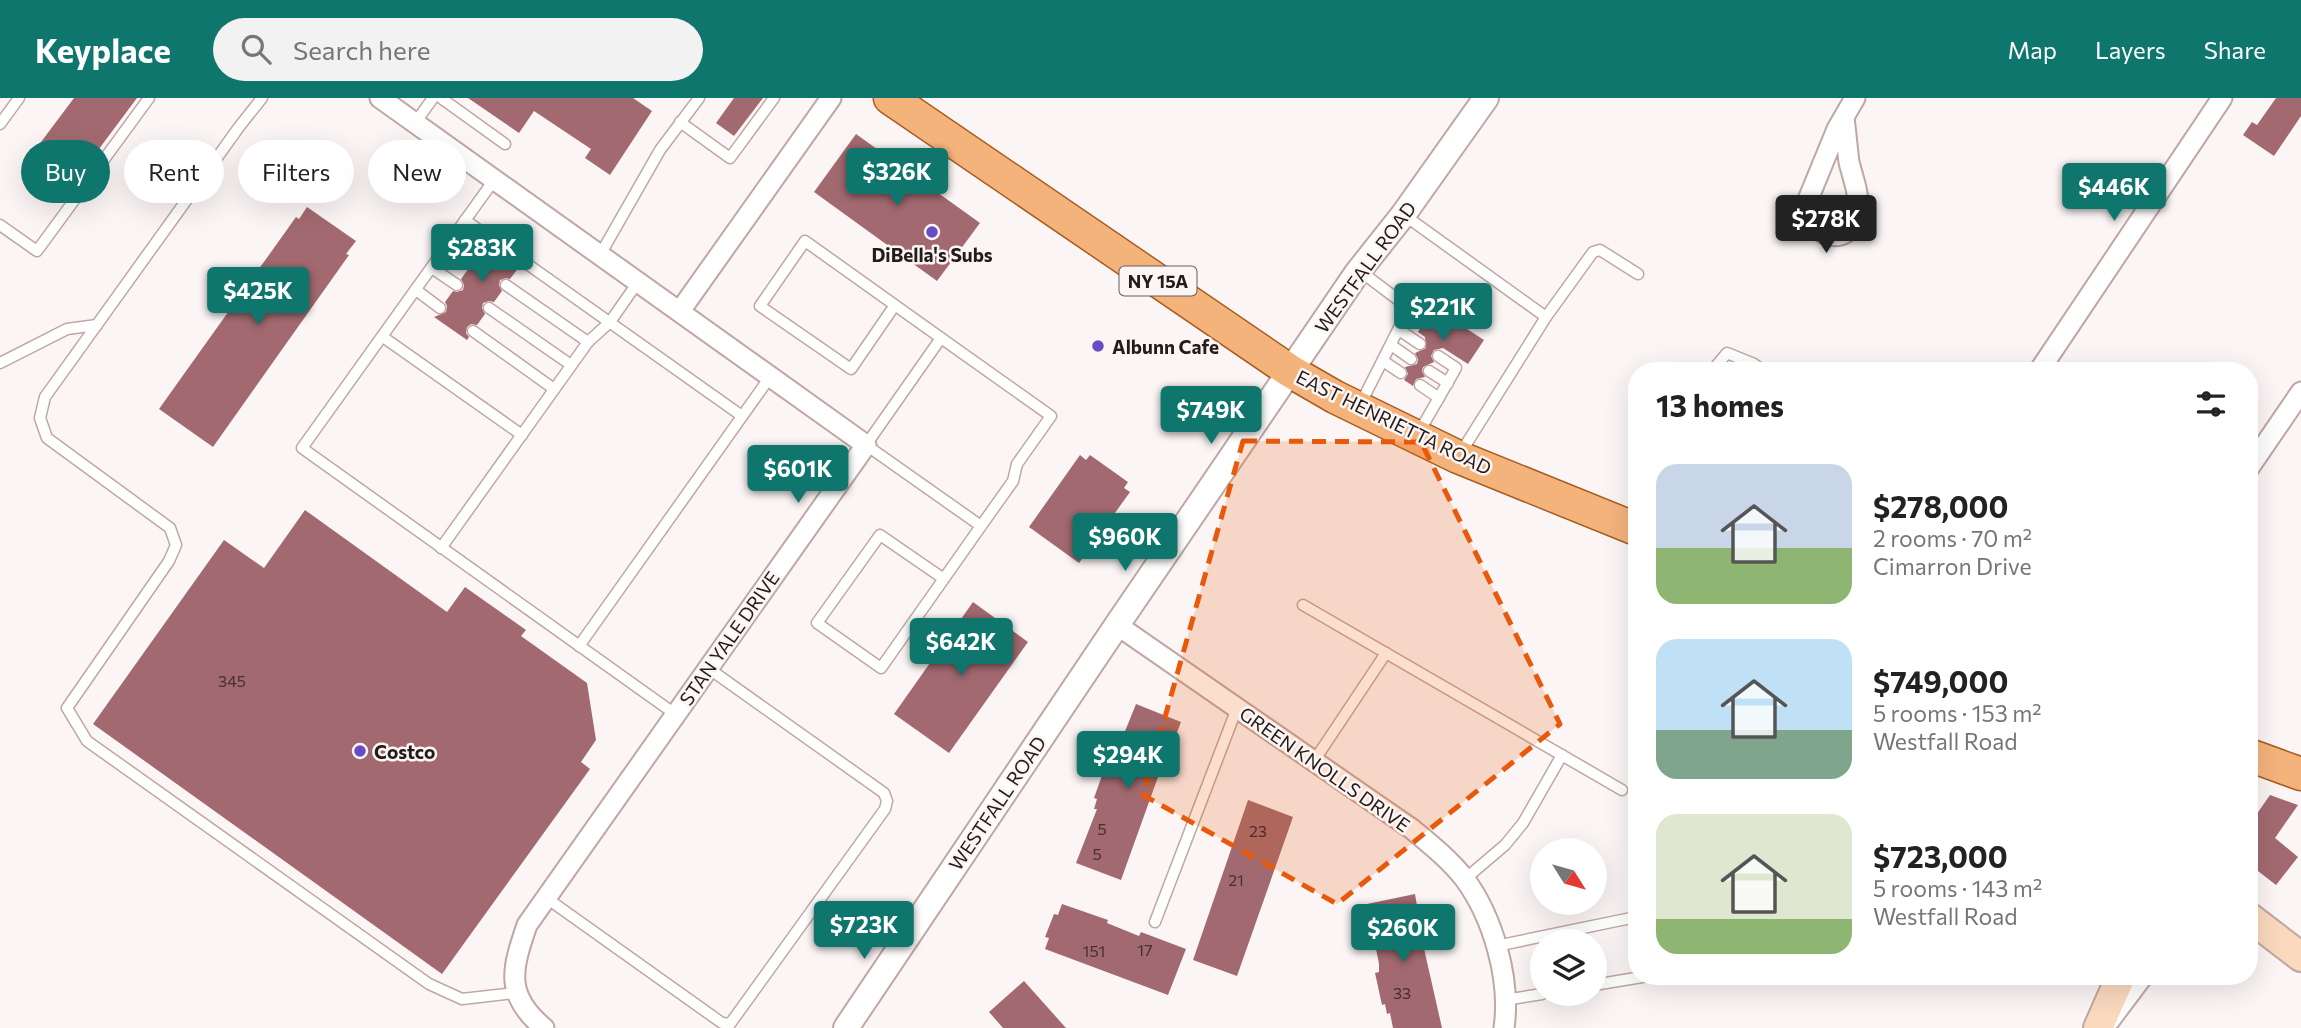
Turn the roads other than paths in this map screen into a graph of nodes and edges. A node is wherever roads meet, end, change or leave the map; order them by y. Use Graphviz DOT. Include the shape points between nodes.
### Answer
graph roads {
  1 [pos="19,98"];
  2 [pos="149,98"];
  3 [pos="262,98"];
  4 [pos="380,98"];
  5 [pos="433,98"];
  6 [pos="440,98"];
  7 [pos="699,98"];
  8 [pos="775,98"];
  9 [pos="831,98"];
  10 [pos="890,98"];
  11 [pos="1486,98"];
  12 [pos="1855,98"];
  13 [pos="2222,98"];
  14 [pos="1843,118"];
  15 [pos="680,122"];
  16 [pos="415,123"];
  17 [pos="0,124"];
  18 [pos="505,144"];
  19 [pos="494,180"];
  20 [pos="1403,215"];
  21 [pos="466,220"];
  22 [pos="0,225"];
  23 [pos="491,238"];
  24 [pos="448,244"];
  25 [pos="600,255"];
  26 [pos="523,261"];
  27 [pos="473,262"];
  28 [pos="432,268"];
  29 [pos="1359,271"];
  30 [pos="1638,274"];
  31 [pos="638,282"];
  32 [pos="457,285"];
  33 [pos="506,285"];
  34 [pos="416,290"];
  35 [pos="895,305"];
  36 [pos="440,308"];
  37 [pos="489,308"];
  38 [pos="680,311"];
  39 [pos="1546,317"];
  40 [pos="610,322"];
  41 [pos="97,325"];
  42 [pos="1399,330"];
  43 [pos="473,331"];
  44 [pos="383,337"];
  45 [pos="941,338"];
  46 [pos="588,342"];
  47 [pos="1420,344"];
  48 [pos="1391,345"];
  49 [pos="1438,356"];
  50 [pos="1411,359"];
  51 [pos="1383,361"];
  52 [pos="1720,362"];
  53 [pos="1746,362"];
  54 [pos="2045,362"];
  55 [pos="0,363"];
  56 [pos="571,365"];
  57 [pos="1290,371"];
  58 [pos="1429,371"];
  59 [pos="1401,373"];
  60 [pos="771,377"];
  61 [pos="1448,383"];
  62 [pos="1420,385"];
  63 [pos="554,389"];
  64 [pos="2301,392"];
  65 [pos="1439,398"];
  66 [pos="1359,408"];
  67 [pos="742,416"];
  68 [pos="522,435"];
  69 [pos="1416,437"];
  70 [pos="866,445"];
  71 [pos="2258,455"];
  72 [pos="1458,457"];
  73 [pos="1628,525"];
  74 [pos="981,526"];
  75 [pos="442,548"];
  76 [pos="944,579"];
  77 [pos="1303,605"];
  78 [pos="1117,625"];
  79 [pos="579,646"];
  80 [pos="1386,653"];
  81 [pos="708,668"];
  82 [pos="1237,708"];
  83 [pos="675,714"];
  84 [pos="1562,755"];
  85 [pos="2258,758"];
  86 [pos="1314,761"];
  87 [pos="2301,774"];
  88 [pos="1622,790"];
  89 [pos="1465,880"];
  90 [pos="545,897"];
  91 [pos="1628,919"];
  92 [pos="1155,922"];
  93 [pos="2258,924"];
  94 [pos="1496,946"];
  95 [pos="2301,957"];
  96 [pos="1628,979"];
  97 [pos="1607,983"];
  98 [pos="2117,985"];
  99 [pos="2136,985"];
  100 [pos="515,993"];
  101 [pos="1530,996"];
  102 [pos="1504,1000"];
  103 [pos="544,1028"];
  104 [pos="846,1028"];
  105 [pos="1504,1028"];
  106 [pos="2098,1028"];
  107 [pos="2104,1028"];
  1 -- 17 [label="lane"];
  2 -- 22 [label="lane" via="37,251"];
  3 -- 41 [label="lane"];
  4 -- 16 [label="street"];
  5 -- 16 [label="lane"];
  6 -- 18 [label="lane"];
  7 -- 15 [label="lane"];
  8 -- 15 [label="lane" via="730,158"];
  9 -- 38 [label="street"];
  10 -- 57 [label="main road, EAST HENRIETTA ROAD / NY 15A"];
  11 -- 20 [label="street, WESTFALL ROAD"];
  12 -- 14 [label="street"];
  13 -- 54 [label="street"];
  14 -- 14 [label="street" via="1807,202 1812,223 1828,235 1848,231 1857,214"];
  15 -- 25 [label="lane"];
  16 -- 19 [label="street"];
  19 -- 21 [label="lane"];
  19 -- 25 [label="street"];
  20 -- 29 [label="street, WESTFALL ROAD"];
  20 -- 39 [label="lane"];
  21 -- 23 [label="lane"];
  21 -- 24 [label="lane"];
  24 -- 27 [label="lane"];
  24 -- 28 [label="lane"];
  25 -- 31 [label="street"];
  26 -- 40 [label="lane"];
  28 -- 32 [label="lane"];
  28 -- 34 [label="lane"];
  29 -- 42 [label="lane" via="1409,308"];
  29 -- 57 [label="street, WESTFALL ROAD"];
  30 -- 39 [label="lane" via="1600,250 1593,252"];
  31 -- 38 [label="street"];
  31 -- 40 [label="lane"];
  33 -- 46 [label="lane"];
  34 -- 36 [label="lane"];
  34 -- 44 [label="lane"];
  35 -- 35 [label="lane" via="805,242 760,306 851,369"];
  35 -- 45 [label="lane"];
  37 -- 56 [label="lane"];
  38 -- 60 [label="street"];
  39 -- 72 [label="lane"];
  40 -- 46 [label="lane"];
  40 -- 67 [label="lane"];
  41 -- 55 [label="lane" via="67,329"];
  41 -- 100 [label="lane" via="45,397 40,418 47,438 170,528 176,545 67,708 87,741 429,984 462,999"];
  42 -- 47 [label="lane"];
  42 -- 48 [label="lane"];
  43 -- 63 [label="lane"];
  44 -- 68 [label="lane"];
  44 -- 75 [label="lane" via="302,448"];
  45 -- 70 [label="lane"];
  45 -- 74 [label="lane" via="1051,416"];
  46 -- 56 [label="lane"];
  48 -- 50 [label="lane"];
  48 -- 51 [label="lane"];
  49 -- 61 [label="lane" via="1456,368"];
  51 -- 59 [label="lane"];
  51 -- 66 [label="lane"];
  52 -- 53 [label="lane" via="1727,353"];
  56 -- 63 [label="lane"];
  57 -- 66 [label="main road, EAST HENRIETTA ROAD / NY 15A"];
  57 -- 78 [label="street, WESTFALL ROAD"];
  58 -- 61 [label="lane"];
  60 -- 67 [label="lane"];
  60 -- 70 [label="street"];
  61 -- 65 [label="lane"];
  62 -- 65 [label="lane"];
  63 -- 68 [label="lane"];
  64 -- 71 [label="street"];
  65 -- 69 [label="lane"];
  66 -- 69 [label="main road, EAST HENRIETTA ROAD / NY 15A"];
  67 -- 79 [label="lane"];
  68 -- 75 [label="lane"];
  69 -- 72 [label="main road, EAST HENRIETTA ROAD / NY 15A"];
  70 -- 74 [label="lane"];
  70 -- 81 [label="street, STAN YALE DRIVE"];
  72 -- 73 [label="main road, EAST HENRIETTA ROAD / NY 15A"];
  74 -- 76 [label="lane"];
  75 -- 79 [label="lane"];
  76 -- 76 [label="lane" via="881,668 817,623 880,535"];
  77 -- 80 [label="lane"];
  78 -- 82 [label="street, GREEN KNOLLS DRIVE"];
  78 -- 104 [label="street, WESTFALL ROAD"];
  79 -- 83 [label="lane"];
  80 -- 84 [label="lane"];
  80 -- 86 [label="lane"];
  81 -- 83 [label="street, STAN YALE DRIVE"];
  81 -- 90 [label="lane" via="884,793 887,801 775,964 736,1018 730,1024 722,1023"];
  82 -- 86 [label="street, GREEN KNOLLS DRIVE"];
  82 -- 92 [label="lane"];
  83 -- 90 [label="street, STAN YALE DRIVE"];
  84 -- 88 [label="lane"];
  84 -- 89 [label="lane" via="1523,823"];
  85 -- 87 [label="main road"];
  86 -- 89 [label="street, GREEN KNOLLS DRIVE" via="1412,829"];
  89 -- 94 [label="street, GREEN KNOLLS DRIVE"];
  90 -- 100 [label="street, STAN YALE DRIVE" via="527,925 516,957"];
  91 -- 94 [label="lane"];
  93 -- 95 [label="main road"];
  94 -- 102 [label="street, GREEN KNOLLS DRIVE"];
  96 -- 97 [label="lane"];
  98 -- 106 [label="main road"];
  99 -- 107 [label="street"];
  100 -- 103 [label="street" via="531,1018"];
  101 -- 102 [label="lane"];
  102 -- 105 [label="street, GREEN KNOLLS DRIVE"];
}
